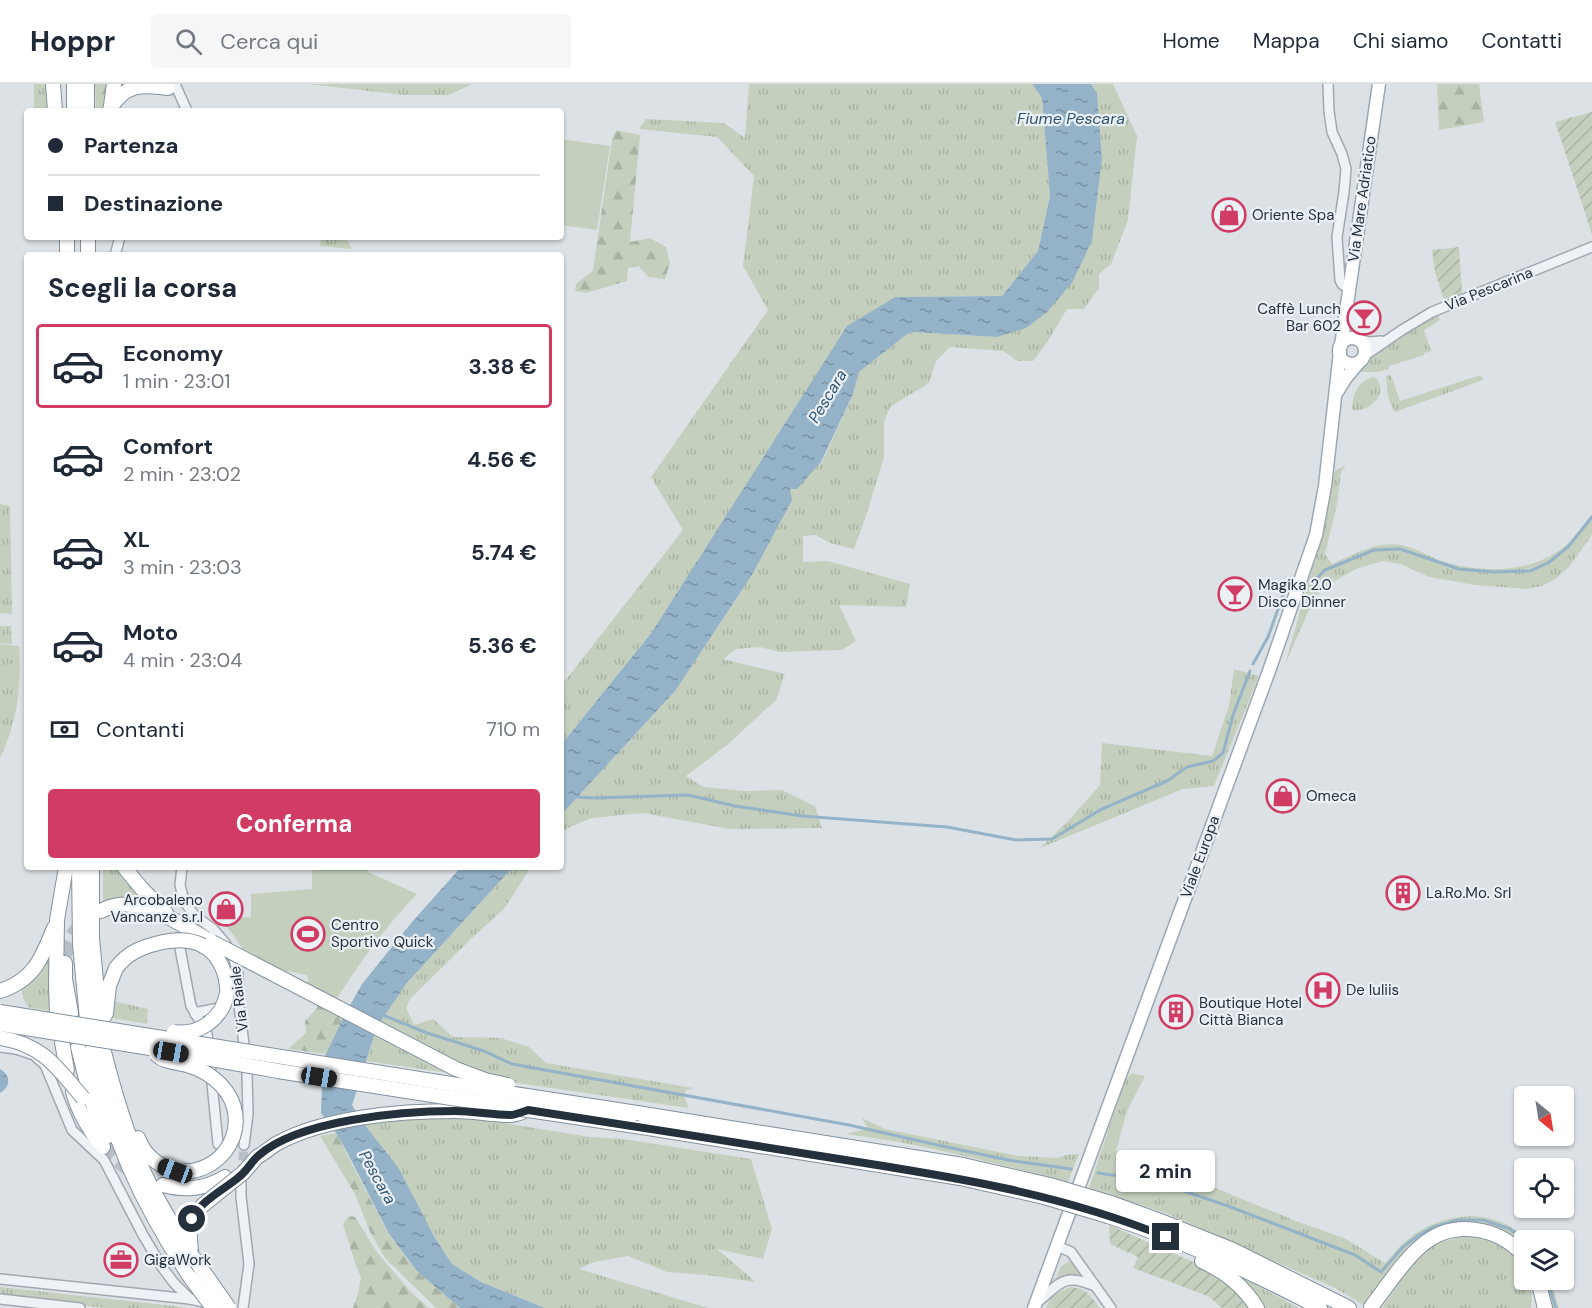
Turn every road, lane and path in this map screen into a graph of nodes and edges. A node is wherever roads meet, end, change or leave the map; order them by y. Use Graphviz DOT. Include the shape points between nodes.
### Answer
graph roads {
  1 [pos="52,84"];
  2 [pos="74,84"];
  3 [pos="87,84"];
  4 [pos="114,84"];
  5 [pos="1328,84"];
  6 [pos="1379,84"];
  7 [pos="172,88"];
  8 [pos="55,108"];
  9 [pos="74,108"];
  10 [pos="87,108"];
  11 [pos="110,108"];
  12 [pos="111,108"];
  13 [pos="185,108"];
  14 [pos="1592,247"];
  15 [pos="1349,290"];
  16 [pos="1346,314"];
  17 [pos="1389,338"];
  18 [pos="1357,339"];
  19 [pos="1340,349"];
  20 [pos="1362,359"];
  21 [pos="1334,398"];
  22 [pos="65,870"];
  23 [pos="79,870"];
  24 [pos="92,870"];
  25 [pos="126,870"];
  26 [pos="182,870"];
  27 [pos="100,910"];
  28 [pos="171,918"];
  29 [pos="57,920"];
  30 [pos="178,938"];
  31 [pos="65,955"];
  32 [pos="0,991"];
  33 [pos="239,1006"];
  34 [pos="0,1012"];
  35 [pos="71,1013"];
  36 [pos="195,1014"];
  37 [pos="57,1016"];
  38 [pos="0,1020"];
  39 [pos="93,1022"];
  40 [pos="0,1024"];
  41 [pos="141,1034"];
  42 [pos="0,1038"];
  43 [pos="62,1042"];
  44 [pos="244,1044"];
  45 [pos="0,1047"];
  46 [pos="150,1048"];
  47 [pos="16,1049"];
  48 [pos="92,1050"];
  49 [pos="67,1070"];
  50 [pos="247,1074"];
  51 [pos="78,1095"];
  52 [pos="527,1103"];
  53 [pos="95,1111"];
  54 [pos="123,1118"];
  55 [pos="218,1144"];
  56 [pos="244,1145"];
  57 [pos="103,1147"];
  58 [pos="257,1157"];
  59 [pos="133,1177"];
  60 [pos="241,1179"];
  61 [pos="163,1185"];
  62 [pos="1109,1210"];
  63 [pos="1185,1245"];
  64 [pos="1057,1246"];
  65 [pos="1514,1247"];
  66 [pos="191,1254"];
  67 [pos="0,1279"];
  68 [pos="1095,1286"];
  69 [pos="1534,1290"];
  70 [pos="1541,1290"];
  71 [pos="0,1299"];
  72 [pos="190,1299"];
  73 [pos="1343,1305"];
  74 [pos="1034,1306"];
  75 [pos="1371,1307"];
  76 [pos="80,1308"];
  77 [pos="213,1308"];
  78 [pos="230,1308"];
  79 [pos="243,1308"];
  80 [pos="1110,1308"];
  81 [pos="1257,1308"];
  82 [pos="1320,1308"];
  83 [pos="1359,1308"];
  84 [pos="1364,1308"];
  85 [pos="1534,1308"];
  86 [pos="1545,1308"];
  1 -- 8 [label="highway"];
  2 -- 9 [label="highway"];
  3 -- 10 [label="highway"];
  4 -- 11 [label="highway"];
  5 -- 15 [label="street" via="1332,132 1346,169 1337,237 1340,280"];
  6 -- 15 [label="main road, Via Mare Adriatico"];
  7 -- 12 [label="highway" via="133,87 119,96"];
  7 -- 13 [label="street"];
  14 -- 17 [label="street, Via Pescarina" via="1443,307"];
  15 -- 16 [label="main road, Via Mare Adriatico"];
  16 -- 18 [label="main road, Via Mare Adriatico" via="1347,325"];
  16 -- 19 [label="main road, Via Mare Adriatico"];
  17 -- 18 [label="street, Via Pescarina" via="1375,343"];
  17 -- 20 [label="street, Via Pescarina"];
  18 -- 19 [label="main road" via="1347,339"];
  18 -- 20 [label="main road" via="1365,346"];
  19 -- 20 [label="main road" via="1342,359 1348,363"];
  19 -- 21 [label="main road, Viale Europa"];
  20 -- 21 [label="main road, Viale Europa"];
  21 -- 64 [label="main road, Viale Europa" via="1316,535"];
  22 -- 29 [label="highway"];
  23 -- 39 [label="highway" via="80,944"];
  24 -- 39 [label="highway"];
  25 -- 28 [label="highway"];
  26 -- 33 [label="street, Via Raiale" via="184,901 195,916 213,929 234,958"];
  27 -- 28 [label="highway" via="129,905"];
  28 -- 52 [label="highway, bridge" via="456,1069 517,1087"];
  29 -- 32 [label="highway" via="32,973"];
  29 -- 37 [label="highway"];
  30 -- 36 [label="street"];
  31 -- 35 [label="highway"];
  33 -- 36 [label="street"];
  33 -- 44 [label="street, Via Raiale"];
  34 -- 41 [label="highway, bridge"];
  36 -- 55 [label="street" via="207,1033"];
  38 -- 47 [label="street"];
  39 -- 41 [label="highway, bridge" via="106,1014 109,986 125,958 147,945 171,940 208,948 224,971 227,985 220,1010 195,1032 154,1029"];
  40 -- 46 [label="highway, bridge"];
  41 -- 52 [label="highway, bridge"];
  42 -- 51 [label="highway, bridge" via="42,1054"];
  43 -- 49 [label="highway"];
  45 -- 47 [label="street"];
  46 -- 52 [label="highway, bridge" via="278,1071"];
  46 -- 54 [label="highway, bridge" via="161,1059 196,1068 216,1080 235,1111 234,1136 218,1160 198,1171 175,1171 154,1161 134,1126"];
  47 -- 72 [label="street" via="34,1055 45,1065 72,1130 104,1160 162,1267"];
  48 -- 53 [label="highway" via="83,1071"];
  48 -- 54 [label="highway" via="113,1088"];
  48 -- 59 [label="highway" via="109,1115"];
  50 -- 56 [label="street"];
  51 -- 53 [label="highway"];
  51 -- 57 [label="highway" via="77,1106 86,1126"];
  52 -- 58 [label="highway" via="512,1115 442,1111 358,1119 298,1134"];
  52 -- 62 [label="highway, bridge" via="963,1165 1050,1185"];
  53 -- 59 [label="highway" via="120,1166"];
  54 -- 66 [label="highway" via="142,1168"];
  58 -- 61 [label="highway, bridge" via="196,1189"];
  58 -- 66 [label="highway, bridge" via="194,1214 189,1224"];
  59 -- 77 [label="highway, bridge" via="158,1226"];
  60 -- 79 [label="street" via="249,1264"];
  62 -- 63 [label="highway"];
  62 -- 73 [label="highway" via="1166,1223 1233,1250"];
  63 -- 81 [label="highway" via="1195,1258 1227,1274 1242,1287"];
  63 -- 82 [label="highway"];
  64 -- 68 [label="street" via="1071,1252"];
  64 -- 74 [label="main road, Viale Europa"];
  65 -- 75 [label="highway" via="1485,1231 1461,1229 1444,1233 1416,1251"];
  66 -- 78 [label="highway, bridge"];
  67 -- 72 [label="street"];
  68 -- 74 [label="street" via="1064,1281"];
  68 -- 80 [label="street"];
  69 -- 85 [label="highway"];
  70 -- 86 [label="highway"];
  71 -- 76 [label="street"];
  72 -- 78 [label="street"];
  83 -- 84 [label="highway"];
}
